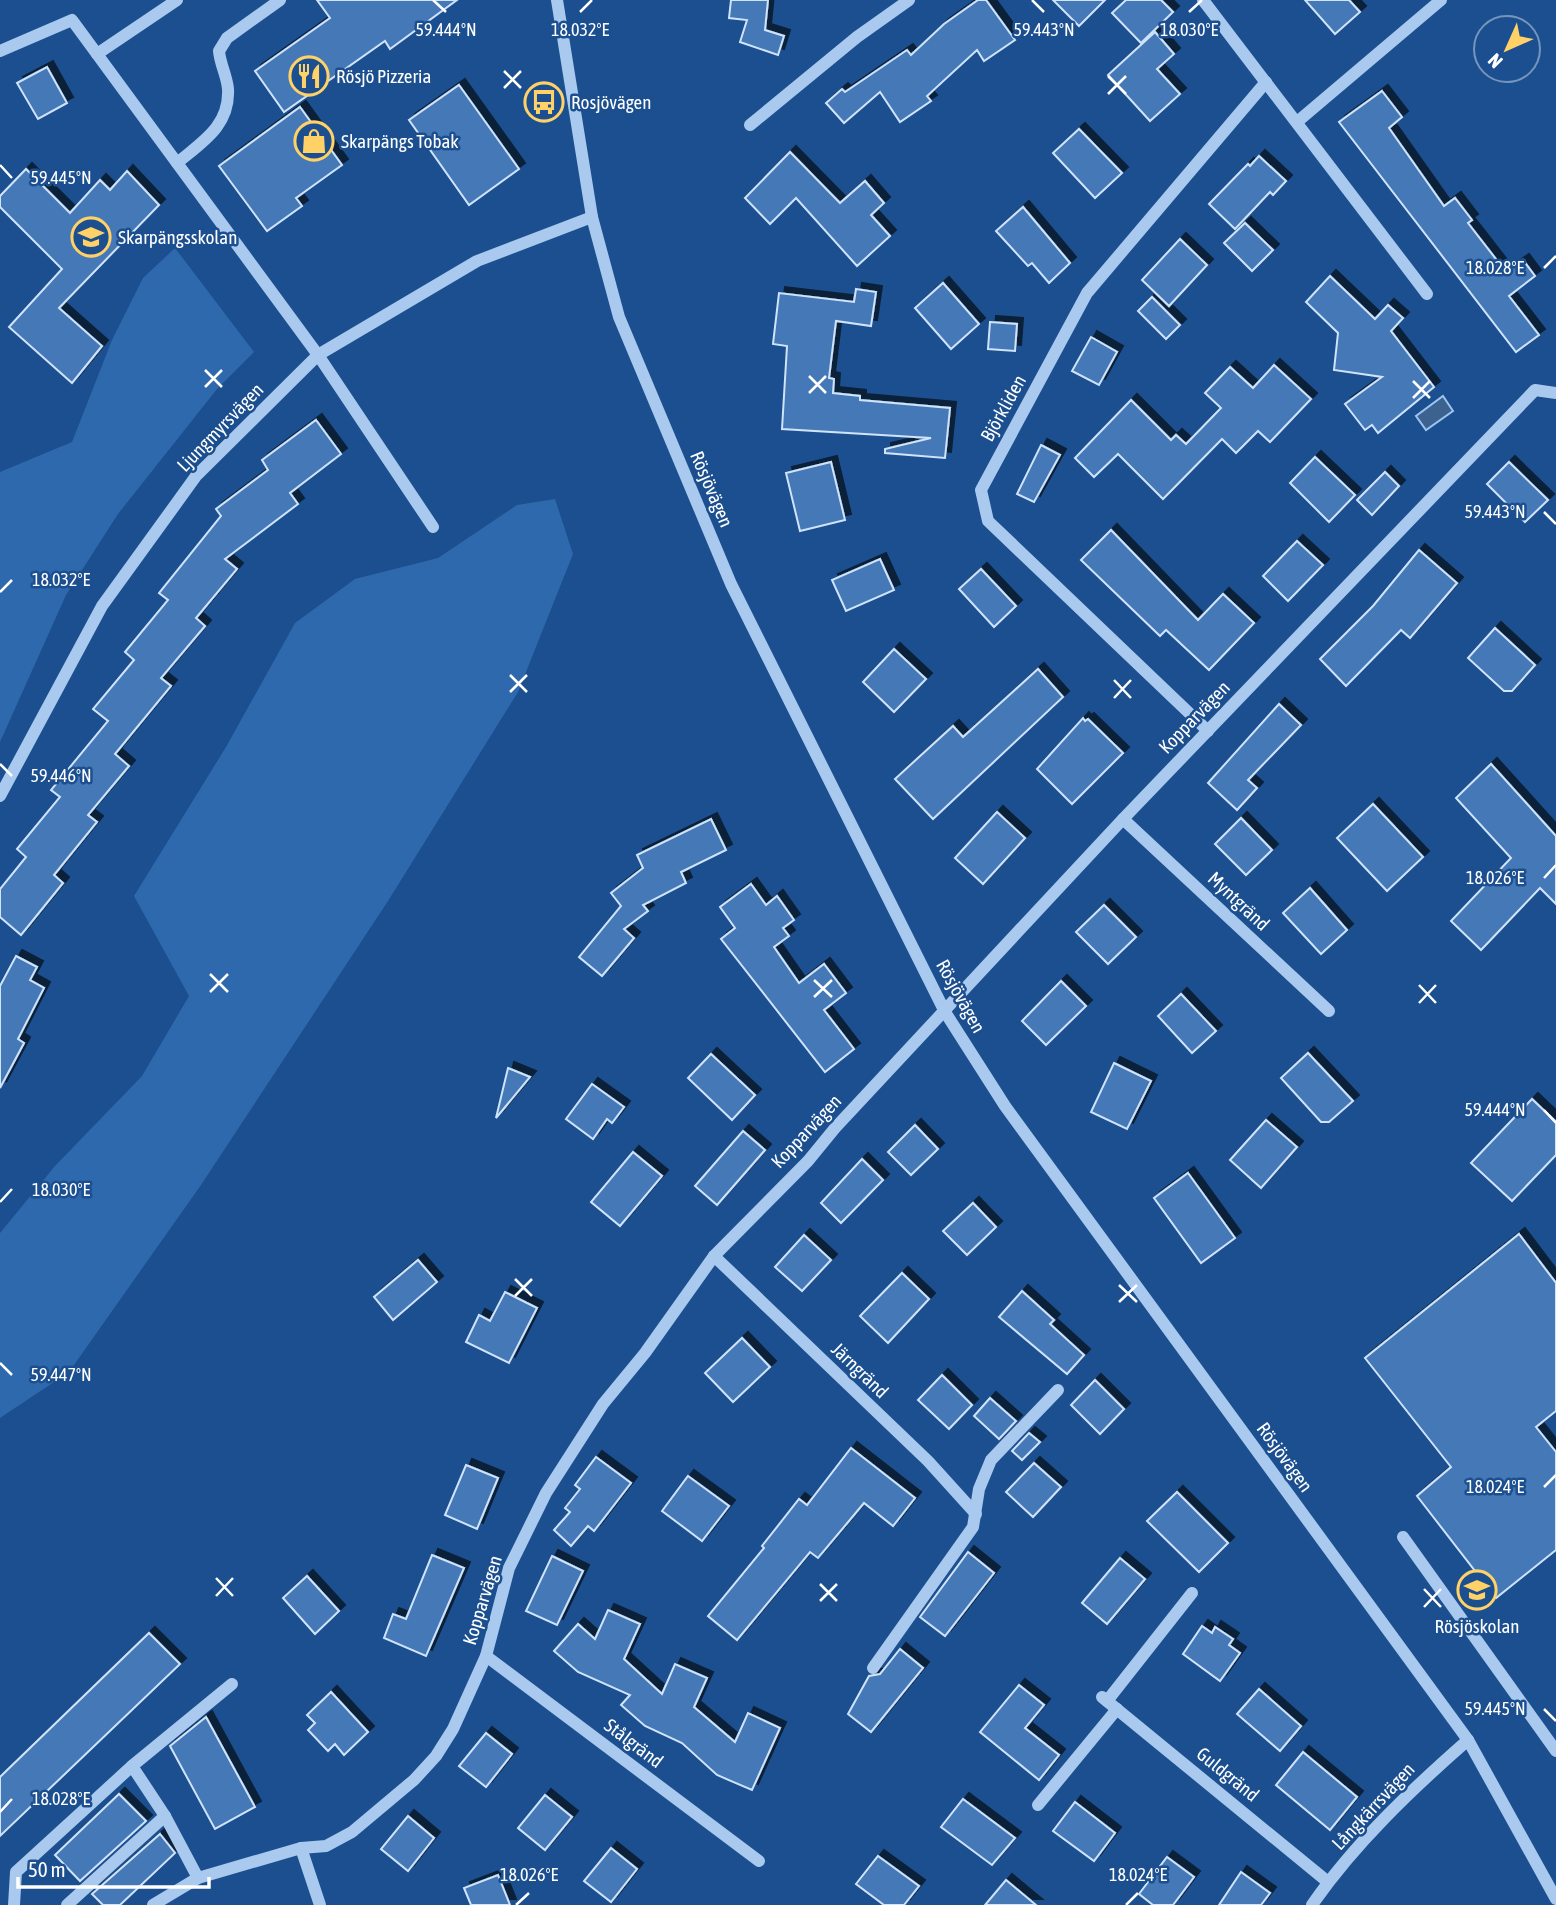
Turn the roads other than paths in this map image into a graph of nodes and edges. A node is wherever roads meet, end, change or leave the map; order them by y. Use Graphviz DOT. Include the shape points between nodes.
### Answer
graph roads {
  1 [pos="177,0"];
  2 [pos="281,0"];
  3 [pos="556,0"];
  4 [pos="909,0"];
  5 [pos="1203,0"];
  6 [pos="1441,0"];
  7 [pos="0,51"];
  8 [pos="97,54"];
  9 [pos="1266,82"];
  10 [pos="1297,122"];
  11 [pos="750,125"];
  12 [pos="177,163"];
  13 [pos="592,217"];
  14 [pos="1427,294"];
  15 [pos="318,355"];
  16 [pos="1556,393"];
  17 [pos="433,527"];
  18 [pos="1208,731"];
  19 [pos="0,796"];
  20 [pos="1123,819"];
  21 [pos="945,1012"];
  22 [pos="1329,1012"];
  23 [pos="714,1256"];
  24 [pos="1058,1390"];
  25 [pos="976,1514"];
  26 [pos="1402,1537"];
  27 [pos="1192,1593"];
  28 [pos="486,1656"];
  29 [pos="873,1668"];
  30 [pos="232,1684"];
  31 [pos="1109,1702"];
  32 [pos="1468,1740"];
  33 [pos="1556,1751"];
  34 [pos="132,1766"];
  35 [pos="1038,1805"];
  36 [pos="165,1816"];
  37 [pos="301,1848"];
  38 [pos="759,1861"];
  39 [pos="198,1878"];
  40 [pos="1328,1882"];
  41 [pos="1556,1899"];
  42 [pos="14,1905"];
  43 [pos="66,1905"];
  44 [pos="153,1905"];
  45 [pos="320,1905"];
  46 [pos="1312,1905"];
  1 -- 8 [label="street"];
  2 -- 12 [label="street" via="227,38 219,51 228,88 219,128"];
  3 -- 13 [label="street, Rösjövägen"];
  4 -- 11 [label="street"];
  5 -- 9 [label="street"];
  6 -- 10 [label="street"];
  7 -- 8 [label="street" via="72,20"];
  8 -- 12 [label="street"];
  9 -- 10 [label="street"];
  9 -- 18 [label="street, Björkliden" via="1087,293 981,490 988,521"];
  10 -- 14 [label="street"];
  12 -- 15 [label="street"];
  13 -- 15 [label="street, Ljungmyrsvägen" via="477,261"];
  13 -- 21 [label="street, Rösjövägen" via="618,317 731,584"];
  15 -- 17 [label="street"];
  15 -- 19 [label="street, Ljungmyrsvägen" via="196,476 102,606"];
  16 -- 18 [label="street, Kopparvägen" via="1535,390"];
  18 -- 20 [label="street, Kopparvägen"];
  20 -- 21 [label="street, Kopparvägen"];
  20 -- 22 [label="street, Myntgränd"];
  21 -- 23 [label="street, Kopparvägen"];
  21 -- 32 [label="street, Rösjövägen" via="1013,1117"];
  23 -- 25 [label="street, Järngränd" via="928,1461"];
  23 -- 28 [label="street, Kopparvägen" via="603,1404 546,1493 509,1568"];
  24 -- 25 [label="street" via="991,1460 979,1489"];
  25 -- 29 [label="street" via="973,1527"];
  26 -- 33 [label="street"];
  27 -- 31 [label="street"];
  28 -- 37 [label="street, Kopparvägen" via="453,1728 414,1780 352,1832 326,1846"];
  28 -- 38 [label="street, Stålgränd"];
  30 -- 34 [label="street"];
  31 -- 35 [label="street"];
  31 -- 40 [label="street, Guldgränd"];
  32 -- 40 [label="street, Långkärrsvägen"];
  32 -- 41 [label="street, Rösjövägen"];
  34 -- 36 [label="street"];
  34 -- 42 [label="street" via="16,1872"];
  36 -- 39 [label="street"];
  36 -- 43 [label="street"];
  37 -- 39 [label="street, Kopparvägen"];
  37 -- 45 [label="street"];
  39 -- 44 [label="street, Kopparvägen"];
  40 -- 46 [label="street, Långkärrsvägen"];
}
